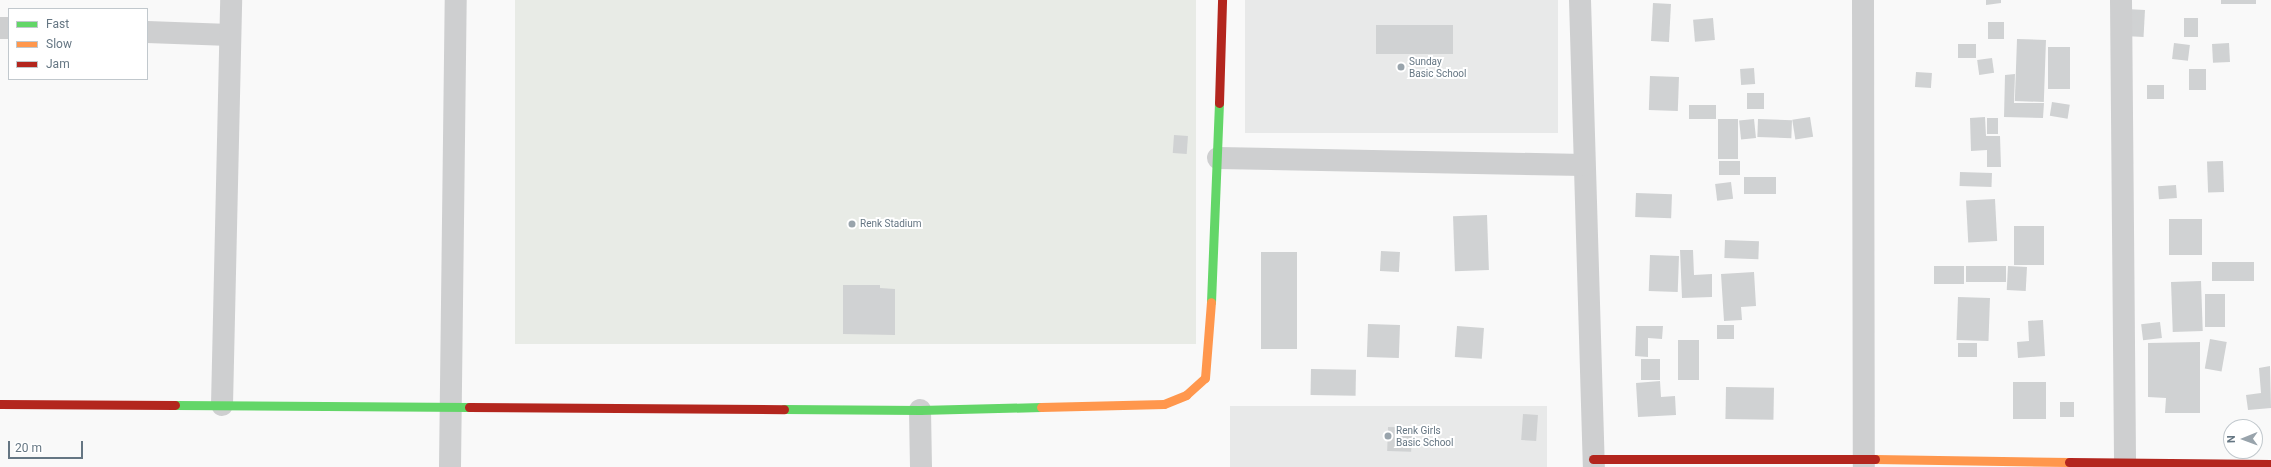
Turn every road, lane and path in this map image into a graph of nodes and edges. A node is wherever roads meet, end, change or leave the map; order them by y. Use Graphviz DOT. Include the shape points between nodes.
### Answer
graph roads {
  1 [pos="231,0"];
  2 [pos="456,0"];
  3 [pos="1222,0"];
  4 [pos="1580,0"];
  5 [pos="1863,0"];
  6 [pos="2121,0"];
  7 [pos="148,32"];
  8 [pos="230,35"];
  9 [pos="1218,158"];
  10 [pos="1584,165"];
  11 [pos="0,404"];
  12 [pos="222,405"];
  13 [pos="451,407"];
  14 [pos="920,410"];
  15 [pos="1594,463"];
  16 [pos="1864,463"];
  17 [pos="2271,464"];
  18 [pos="2125,465"];
  19 [pos="450,467"];
  20 [pos="921,467"];
  1 -- 8 [label="street"];
  2 -- 13 [label="street"];
  3 -- 9 [label="street"];
  4 -- 10 [label="street"];
  5 -- 16 [label="street"];
  6 -- 18 [label="street"];
  7 -- 8 [label="street"];
  8 -- 12 [label="street"];
  9 -- 10 [label="street"];
  9 -- 14 [label="street" via="1205,378 1186,395 1164,404"];
  10 -- 15 [label="street"];
  11 -- 12 [label="street"];
  12 -- 13 [label="street"];
  13 -- 14 [label="street"];
  13 -- 19 [label="street"];
  14 -- 20 [label="street"];
  15 -- 16 [label="street"];
  16 -- 18 [label="street"];
  17 -- 18 [label="street"];
}
